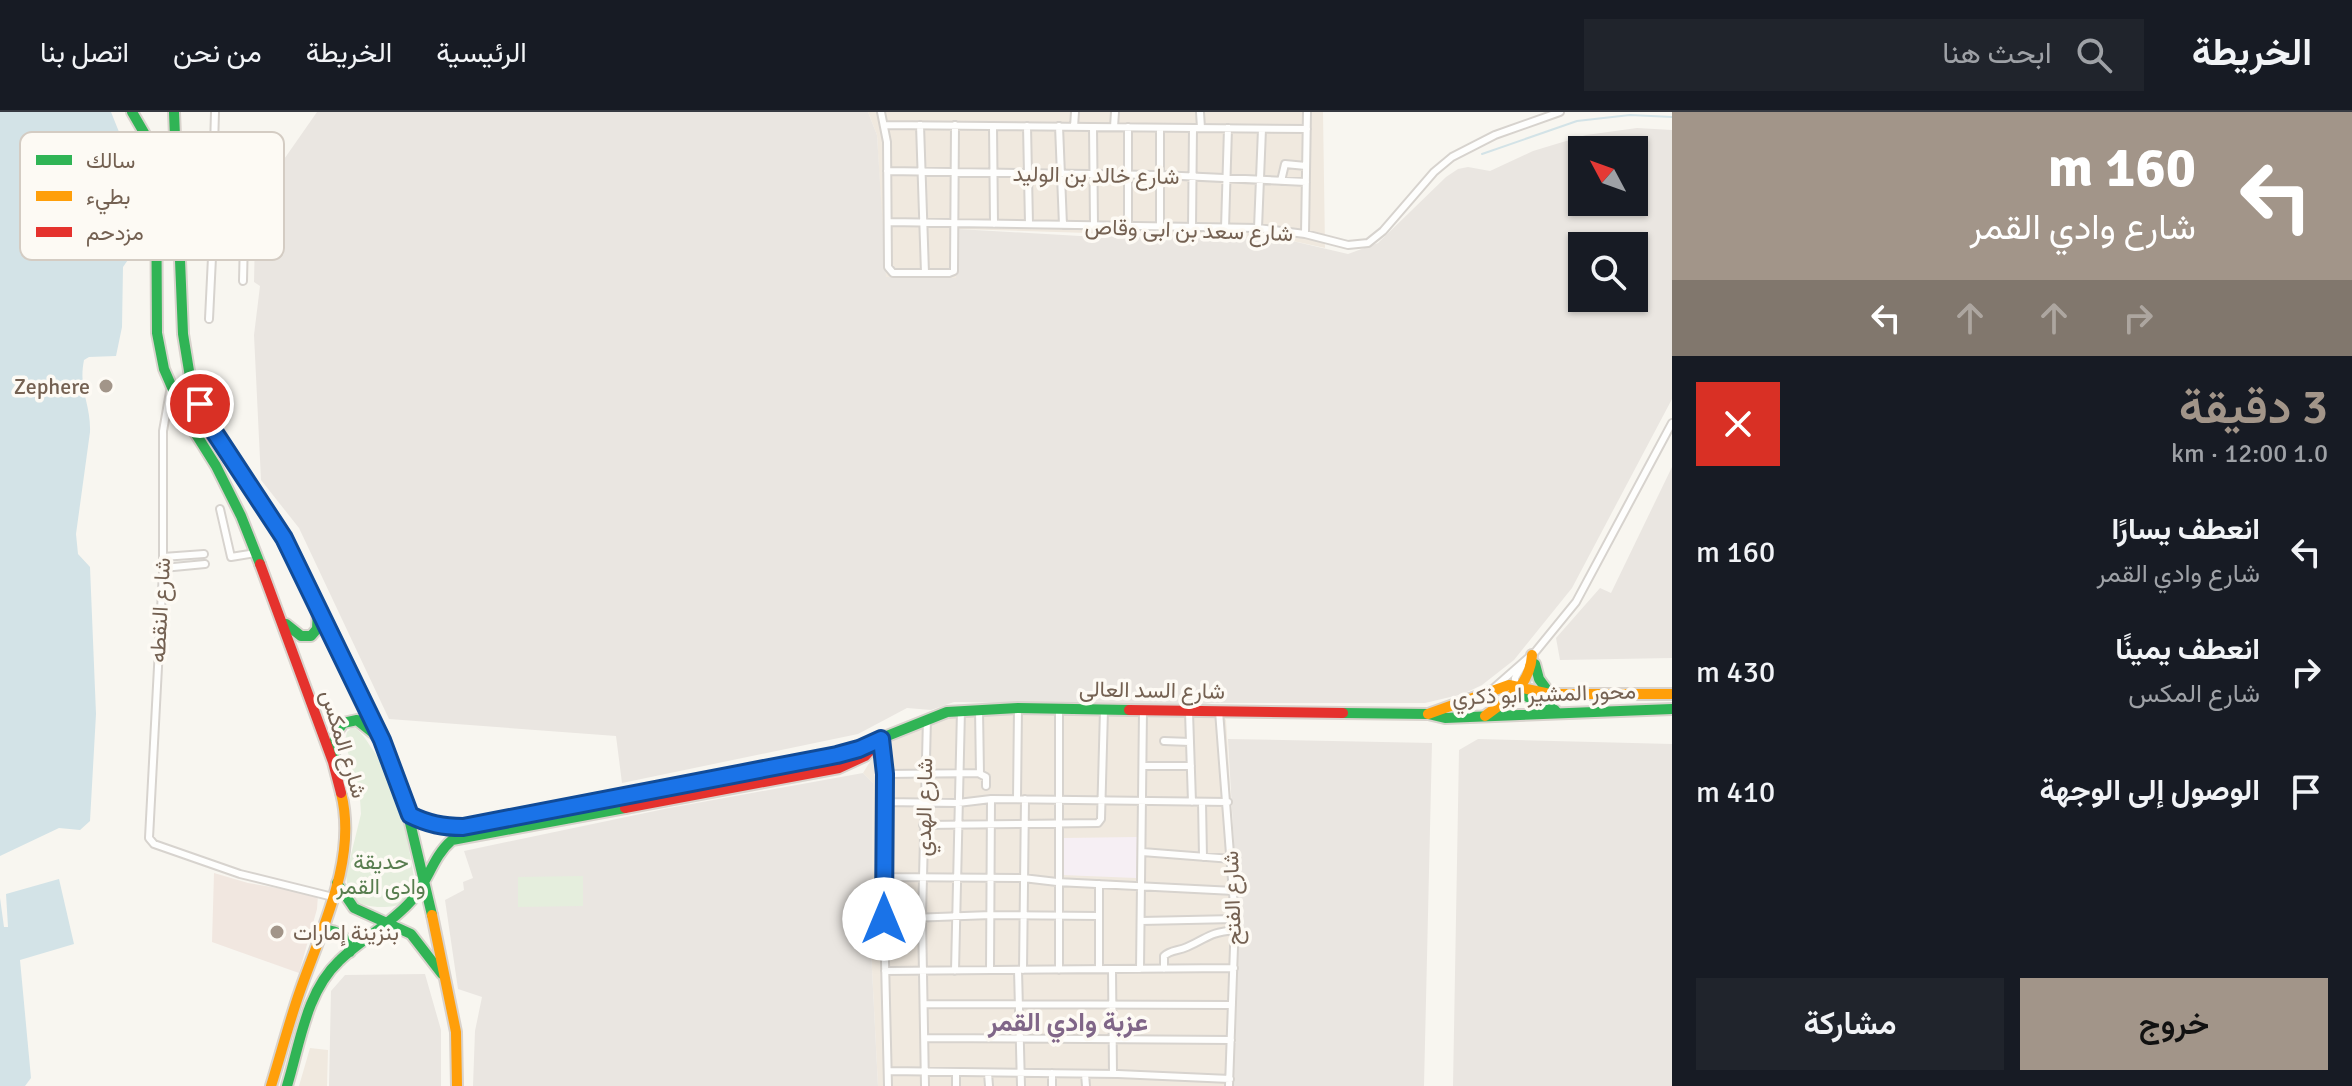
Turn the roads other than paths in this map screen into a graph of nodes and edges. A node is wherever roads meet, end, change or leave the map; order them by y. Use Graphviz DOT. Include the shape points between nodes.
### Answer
graph roads {
  1 [pos="132,112"];
  2 [pos="174,112"];
  3 [pos="881,112"];
  4 [pos="1075,112"];
  5 [pos="1115,112"];
  6 [pos="1200,112"];
  7 [pos="1307,112"];
  8 [pos="1560,112"];
  9 [pos="142,117"];
  10 [pos="884,125"];
  11 [pos="920,125"];
  12 [pos="955,125"];
  13 [pos="993,126"];
  14 [pos="1027,126"];
  15 [pos="1059,126"];
  16 [pos="1074,127"];
  17 [pos="1093,127"];
  18 [pos="1114,127"];
  19 [pos="1128,127"];
  20 [pos="1160,128"];
  21 [pos="1197,128"];
  22 [pos="1228,128"];
  23 [pos="1262,129"];
  24 [pos="1307,129"];
  25 [pos="175,132"];
  26 [pos="1306,166"];
  27 [pos="887,171"];
  28 [pos="922,172"];
  29 [pos="955,172"];
  30 [pos="993,173"];
  31 [pos="1028,173"];
  32 [pos="1061,174"];
  33 [pos="1093,174"];
  34 [pos="1128,174"];
  35 [pos="1160,175"];
  36 [pos="1193,177"];
  37 [pos="1227,179"];
  38 [pos="1260,180"];
  39 [pos="1281,181"];
  40 [pos="1306,182"];
  41 [pos="888,222"];
  42 [pos="923,223"];
  43 [pos="955,223"];
  44 [pos="994,224"];
  45 [pos="1029,224"];
  46 [pos="1063,225"];
  47 [pos="1094,226"];
  48 [pos="1128,226"];
  49 [pos="1160,227"];
  50 [pos="1192,227"];
  51 [pos="1225,228"];
  52 [pos="1258,228"];
  53 [pos="1305,234"];
  54 [pos="157,260"];
  55 [pos="180,260"];
  56 [pos="214,260"];
  57 [pos="243,260"];
  58 [pos="925,273"];
  59 [pos="243,281"];
  60 [pos="209,319"];
  61 [pos="171,386"];
  62 [pos="1672,423"];
  63 [pos="220,509"];
  64 [pos="256,553"];
  65 [pos="204,554"];
  66 [pos="163,557"];
  67 [pos="205,564"];
  68 [pos="163,568"];
  69 [pos="318,605"];
  70 [pos="284,623"];
  71 [pos="1531,656"];
  72 [pos="1518,688"];
  73 [pos="1490,692"];
  74 [pos="1550,694"];
  75 [pos="1672,694"];
  76 [pos="1018,708"];
  77 [pos="979,709"];
  78 [pos="1059,709"];
  79 [pos="1672,709"];
  80 [pos="961,710"];
  81 [pos="1104,710"];
  82 [pos="1143,711"];
  83 [pos="1219,711"];
  84 [pos="1189,712"];
  85 [pos="1559,712"];
  86 [pos="1428,714"];
  87 [pos="1483,717"];
  88 [pos="927,719"];
  89 [pos="881,739"];
  90 [pos="382,740"];
  91 [pos="1164,741"];
  92 [pos="1190,742"];
  93 [pos="333,762"];
  94 [pos="1143,766"];
  95 [pos="1191,766"];
  96 [pos="958,773"];
  97 [pos="980,773"];
  98 [pos="885,774"];
  99 [pos="924,774"];
  100 [pos="986,786"];
  101 [pos="991,799"];
  102 [pos="1021,799"];
  103 [pos="1058,800"];
  104 [pos="1101,801"];
  105 [pos="884,802"];
  106 [pos="1142,802"];
  107 [pos="1192,802"];
  108 [pos="1202,802"];
  109 [pos="1228,802"];
  110 [pos="924,803"];
  111 [pos="958,803"];
  112 [pos="410,815"];
  113 [pos="1058,824"];
  114 [pos="923,825"];
  115 [pos="991,825"];
  116 [pos="1025,825"];
  117 [pos="957,826"];
  118 [pos="1142,852"];
  119 [pos="1203,857"];
  120 [pos="1232,859"];
  121 [pos="424,877"];
  122 [pos="884,877"];
  123 [pos="922,877"];
  124 [pos="956,877"];
  125 [pos="990,877"];
  126 [pos="1023,878"];
  127 [pos="1057,882"];
  128 [pos="337,883"];
  129 [pos="1099,884"];
  130 [pos="1141,886"];
  131 [pos="1234,891"];
  132 [pos="333,897"];
  133 [pos="1023,914"];
  134 [pos="991,915"];
  135 [pos="1058,915"];
  136 [pos="956,916"];
  137 [pos="1099,916"];
  138 [pos="922,917"];
  139 [pos="884,919"];
  140 [pos="1213,919"];
  141 [pos="1235,919"];
  142 [pos="387,921"];
  143 [pos="1141,921"];
  144 [pos="321,930"];
  145 [pos="1235,930"];
  146 [pos="1214,932"];
  147 [pos="350,952"];
  148 [pos="1234,968"];
  149 [pos="1099,969"];
  150 [pos="1112,969"];
  151 [pos="1140,969"];
  152 [pos="1164,969"];
  153 [pos="990,970"];
  154 [pos="1020,970"];
  155 [pos="1059,970"];
  156 [pos="885,971"];
  157 [pos="922,971"];
  158 [pos="955,971"];
  159 [pos="446,979"];
  160 [pos="924,1004"];
  161 [pos="1019,1004"];
  162 [pos="1112,1004"];
  163 [pos="1232,1005"];
  164 [pos="925,1038"];
  165 [pos="1020,1038"];
  166 [pos="1113,1039"];
  167 [pos="1231,1040"];
  168 [pos="888,1071"];
  169 [pos="925,1071"];
  170 [pos="956,1072"];
  171 [pos="1021,1072"];
  172 [pos="988,1073"];
  173 [pos="1052,1073"];
  174 [pos="1085,1074"];
  175 [pos="1116,1074"];
  176 [pos="1230,1083"];
  177 [pos="271,1086"];
  178 [pos="287,1086"];
  179 [pos="457,1086"];
  180 [pos="888,1086"];
  181 [pos="925,1086"];
  182 [pos="956,1086"];
  183 [pos="989,1086"];
  184 [pos="1021,1086"];
  185 [pos="1052,1086"];
  186 [pos="1086,1086"];
  187 [pos="1119,1086"];
  1 -- 9 [label="main road, شارع المكس"];
  2 -- 25 [label="main road, شارع المكس"];
  3 -- 10 [label="street"];
  4 -- 16 [label="street"];
  5 -- 18 [label="street"];
  6 -- 21 [label="street"];
  7 -- 24 [label="street"];
  8 -- 53 [label="street, شارع سعد بن ابى وقاص" via="1495,135 1443,164 1368,243 1348,245"];
  10 -- 11 [label="street"];
  10 -- 27 [label="street"];
  11 -- 12 [label="street"];
  11 -- 28 [label="street"];
  12 -- 13 [label="street"];
  12 -- 29 [label="street"];
  13 -- 14 [label="street"];
  13 -- 30 [label="street"];
  14 -- 15 [label="street"];
  14 -- 31 [label="street"];
  15 -- 16 [label="street"];
  15 -- 32 [label="street"];
  16 -- 17 [label="street"];
  17 -- 18 [label="street"];
  17 -- 33 [label="street"];
  18 -- 19 [label="street"];
  19 -- 20 [label="street"];
  19 -- 34 [label="street"];
  20 -- 21 [label="street"];
  20 -- 35 [label="street"];
  21 -- 22 [label="street"];
  21 -- 36 [label="street"];
  22 -- 23 [label="street"];
  22 -- 37 [label="street"];
  23 -- 24 [label="street"];
  23 -- 38 [label="street"];
  24 -- 26 [label="street"];
  26 -- 39 [label="street" via="1285,164"];
  26 -- 40 [label="street"];
  27 -- 28 [label="street, شارع خالد بن الوليد"];
  27 -- 41 [label="street"];
  28 -- 29 [label="street, شارع خالد بن الوليد"];
  28 -- 42 [label="street"];
  29 -- 30 [label="street, شارع خالد بن الوليد"];
  29 -- 43 [label="street"];
  30 -- 31 [label="street, شارع خالد بن الوليد"];
  30 -- 44 [label="street"];
  31 -- 32 [label="street, شارع خالد بن الوليد"];
  31 -- 45 [label="street"];
  32 -- 33 [label="street, شارع خالد بن الوليد"];
  32 -- 46 [label="street"];
  33 -- 34 [label="street, شارع خالد بن الوليد"];
  33 -- 47 [label="street"];
  34 -- 35 [label="street, شارع خالد بن الوليد"];
  34 -- 48 [label="street"];
  35 -- 36 [label="street, شارع خالد بن الوليد"];
  35 -- 49 [label="street"];
  36 -- 37 [label="street, شارع خالد بن الوليد"];
  36 -- 50 [label="street"];
  37 -- 38 [label="street, شارع خالد بن الوليد"];
  37 -- 51 [label="street"];
  38 -- 39 [label="street, شارع خالد بن الوليد"];
  38 -- 52 [label="street"];
  39 -- 40 [label="street, شارع خالد بن الوليد"];
  40 -- 53 [label="street"];
  41 -- 42 [label="street, شارع سعد بن ابى وقاص"];
  41 -- 58 [label="street" via="888,267 893,273"];
  42 -- 43 [label="street, شارع سعد بن ابى وقاص"];
  42 -- 58 [label="street"];
  43 -- 44 [label="street, شارع سعد بن ابى وقاص"];
  43 -- 58 [label="street" via="955,269"];
  44 -- 45 [label="street, شارع سعد بن ابى وقاص"];
  45 -- 46 [label="street, شارع سعد بن ابى وقاص"];
  46 -- 47 [label="street, شارع سعد بن ابى وقاص"];
  47 -- 48 [label="street, شارع سعد بن ابى وقاص"];
  48 -- 49 [label="street, شارع سعد بن ابى وقاص"];
  49 -- 50 [label="street, شارع سعد بن ابى وقاص"];
  50 -- 51 [label="street, شارع سعد بن ابى وقاص"];
  51 -- 52 [label="street, شارع سعد بن ابى وقاص"];
  52 -- 53 [label="street, شارع سعد بن ابى وقاص"];
  54 -- 61 [label="main road, شارع المكس" via="157,333"];
  55 -- 69 [label="main road, شارع المكس" via="185,348 200,404 284,538"];
  56 -- 60 [label="street"];
  57 -- 59 [label="street"];
  61 -- 64 [label="main road, شارع المكس" via="230,491"];
  61 -- 66 [label="street, شارع النقطه" via="163,422"];
  62 -- 71 [label="street" via="1584,589"];
  63 -- 64 [label="street" via="231,557"];
  64 -- 70 [label="main road, شارع المكس"];
  65 -- 66 [label="street"];
  66 -- 68 [label="street, شارع النقطه"];
  67 -- 68 [label="street"];
  68 -- 132 [label="street, شارع النقطه" via="150,840 231,871"];
  69 -- 70 [label="main road" via="317,629 311,636 301,636"];
  69 -- 90 [label="main road, شارع المكس"];
  70 -- 93 [label="main road, شارع المكس"];
  71 -- 72 [label="main road" via="1530,672"];
  71 -- 73 [label="street"];
  71 -- 74 [label="main road"];
  72 -- 73 [label="main road, محور المشير ابو ذكري"];
  72 -- 74 [label="main road, محور المشير ابو ذكري"];
  72 -- 85 [label="main road"];
  72 -- 87 [label="main road"];
  73 -- 86 [label="main road, محور المشير ابو ذكري"];
  74 -- 75 [label="main road, محور المشير ابو ذكري"];
  76 -- 77 [label="main road, شارع السد العالى"];
  76 -- 78 [label="main road, شارع السد العالى"];
  76 -- 102 [label="street"];
  77 -- 80 [label="main road, شارع السد العالى"];
  77 -- 97 [label="street"];
  78 -- 81 [label="main road, شارع السد العالى"];
  78 -- 103 [label="street"];
  79 -- 85 [label="main road, محور المشير ابو ذكري"];
  80 -- 88 [label="main road, شارع السد العالى"];
  80 -- 96 [label="street"];
  81 -- 82 [label="main road, شارع السد العالى"];
  81 -- 104 [label="street"];
  82 -- 84 [label="main road, شارع السد العالى"];
  82 -- 94 [label="street"];
  83 -- 84 [label="main road, شارع السد العالى"];
  83 -- 86 [label="main road, شارع السد العالى"];
  83 -- 109 [label="street, شارع الفتح"];
  84 -- 92 [label="street"];
  85 -- 87 [label="main road, محور المشير ابو ذكري"];
  86 -- 87 [label="main road, محور المشير ابو ذكري"];
  88 -- 89 [label="main road, شارع السد العالى"];
  88 -- 99 [label="street, شارع الهدي"];
  89 -- 98 [label="street"];
  89 -- 112 [label="main road" via="837,755 463,827 426,823"];
  89 -- 121 [label="main road" via="865,756 839,768 457,838 441,849"];
  90 -- 93 [label="main road" via="357,720 343,723 335,735"];
  90 -- 112 [label="main road, شارع المكس"];
  91 -- 92 [label="street"];
  92 -- 95 [label="street"];
  93 -- 128 [label="main road, شارع المكس" via="345,820"];
  94 -- 95 [label="street"];
  94 -- 106 [label="street"];
  95 -- 107 [label="street"];
  96 -- 97 [label="street"];
  96 -- 99 [label="street"];
  96 -- 111 [label="street"];
  97 -- 100 [label="street"];
  98 -- 99 [label="street"];
  98 -- 105 [label="street"];
  99 -- 110 [label="street, شارع الهدي"];
  101 -- 102 [label="street"];
  101 -- 111 [label="street"];
  101 -- 115 [label="street"];
  102 -- 103 [label="street"];
  102 -- 116 [label="street"];
  103 -- 104 [label="street"];
  103 -- 113 [label="street"];
  104 -- 106 [label="street"];
  104 -- 113 [label="street" via="1098,823"];
  105 -- 110 [label="street"];
  105 -- 122 [label="street"];
  106 -- 107 [label="street"];
  106 -- 118 [label="street"];
  107 -- 108 [label="street"];
  108 -- 109 [label="street"];
  108 -- 119 [label="street"];
  109 -- 120 [label="street, شارع الفتح"];
  110 -- 111 [label="street"];
  110 -- 114 [label="street, شارع الهدي"];
  111 -- 117 [label="street"];
  112 -- 121 [label="main road, شارع المكس"];
  113 -- 116 [label="street"];
  113 -- 127 [label="street"];
  114 -- 117 [label="street"];
  114 -- 123 [label="street, شارع الهدي"];
  115 -- 116 [label="street"];
  115 -- 117 [label="street"];
  115 -- 125 [label="street"];
  116 -- 126 [label="street"];
  117 -- 124 [label="street"];
  118 -- 119 [label="street"];
  118 -- 130 [label="street"];
  119 -- 120 [label="street"];
  120 -- 131 [label="street, شارع الفتح"];
  121 -- 142 [label="main road" via="413,899"];
  121 -- 159 [label="main road, شارع المكس"];
  122 -- 123 [label="street"];
  122 -- 139 [label="street"];
  123 -- 124 [label="street"];
  123 -- 138 [label="street, شارع الهدي"];
  124 -- 125 [label="street"];
  124 -- 136 [label="street"];
  125 -- 126 [label="street"];
  125 -- 134 [label="street"];
  126 -- 127 [label="street"];
  126 -- 133 [label="street"];
  127 -- 129 [label="street"];
  127 -- 135 [label="street"];
  128 -- 132 [label="main road, شارع المكس"];
  128 -- 142 [label="main road" via="354,908"];
  129 -- 130 [label="street"];
  129 -- 137 [label="street"];
  130 -- 131 [label="street"];
  130 -- 143 [label="street"];
  131 -- 141 [label="street, شارع الفتح"];
  132 -- 144 [label="main road, شارع المكس"];
  133 -- 134 [label="street"];
  133 -- 135 [label="street"];
  133 -- 154 [label="street"];
  134 -- 136 [label="street"];
  134 -- 153 [label="street"];
  135 -- 137 [label="street"];
  135 -- 155 [label="street"];
  136 -- 138 [label="street"];
  136 -- 158 [label="street"];
  137 -- 149 [label="street"];
  138 -- 139 [label="street"];
  138 -- 157 [label="street, شارع الهدي"];
  139 -- 156 [label="street"];
  140 -- 141 [label="street"];
  140 -- 143 [label="street"];
  140 -- 146 [label="street"];
  141 -- 145 [label="street, شارع الفتح"];
  142 -- 147 [label="main road"];
  142 -- 159 [label="main road" via="411,934"];
  143 -- 151 [label="street"];
  144 -- 147 [label="main road" via="339,933"];
  144 -- 177 [label="main road, شارع المكس"];
  145 -- 146 [label="street"];
  145 -- 148 [label="street, شارع الفتح"];
  146 -- 152 [label="street" via="1166,953"];
  147 -- 178 [label="main road" via="320,984"];
  148 -- 152 [label="street"];
  148 -- 163 [label="street, شارع الفتح"];
  149 -- 150 [label="street"];
  149 -- 155 [label="street"];
  150 -- 151 [label="street"];
  150 -- 162 [label="street"];
  151 -- 152 [label="street"];
  153 -- 154 [label="street"];
  153 -- 158 [label="street"];
  154 -- 155 [label="street"];
  154 -- 161 [label="street"];
  156 -- 157 [label="street"];
  156 -- 168 [label="street"];
  157 -- 158 [label="street"];
  157 -- 160 [label="street, شارع الهدي"];
  159 -- 179 [label="main road, شارع المكس" via="456,1032"];
  160 -- 161 [label="street"];
  160 -- 164 [label="street, شارع الهدي"];
  161 -- 162 [label="street"];
  161 -- 165 [label="street"];
  162 -- 163 [label="street"];
  162 -- 166 [label="street"];
  163 -- 167 [label="street, شارع الفتح"];
  164 -- 165 [label="street"];
  164 -- 169 [label="street, شارع الهدي"];
  165 -- 166 [label="street"];
  165 -- 171 [label="street"];
  166 -- 167 [label="street"];
  166 -- 175 [label="street"];
  167 -- 176 [label="street, شارع الفتح"];
  168 -- 169 [label="street"];
  168 -- 180 [label="street"];
  169 -- 170 [label="street"];
  169 -- 181 [label="street, شارع الهدي"];
  170 -- 172 [label="street"];
  170 -- 182 [label="street"];
  171 -- 172 [label="street"];
  171 -- 173 [label="street"];
  171 -- 184 [label="street"];
  172 -- 183 [label="street"];
  173 -- 174 [label="street"];
  173 -- 185 [label="street"];
  174 -- 175 [label="street"];
  174 -- 186 [label="street"];
  175 -- 176 [label="street"];
  175 -- 187 [label="street"];
}
